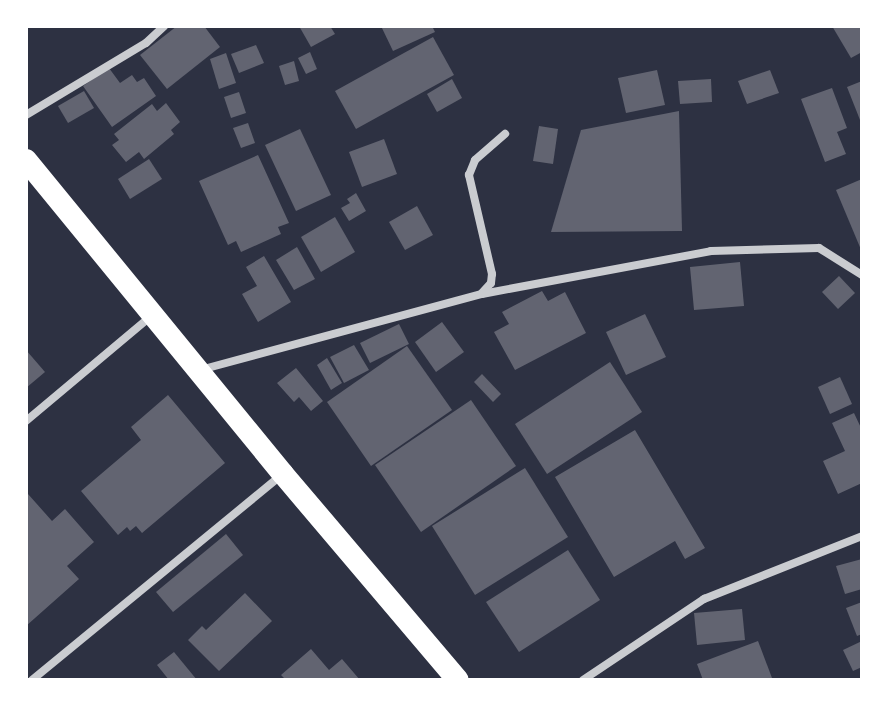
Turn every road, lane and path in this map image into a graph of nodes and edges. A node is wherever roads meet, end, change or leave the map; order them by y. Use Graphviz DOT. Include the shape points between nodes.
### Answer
graph roads {
  1 [pos="164,26"];
  2 [pos="26,115"];
  3 [pos="505,134"];
  4 [pos="26,160"];
  5 [pos="862,275"];
  6 [pos="482,294"];
  7 [pos="152,315"];
  8 [pos="199,370"];
  9 [pos="26,421"];
  10 [pos="283,474"];
  11 [pos="862,536"];
  12 [pos="32,680"];
  13 [pos="458,680"];
  14 [pos="583,680"];
  1 -- 2 [label="street" via="146,43"];
  3 -- 6 [label="street" via="475,160 469,175 492,274"];
  4 -- 7 [label="highway"];
  5 -- 6 [label="street" via="819,248 711,251"];
  6 -- 8 [label="street"];
  7 -- 8 [label="highway"];
  7 -- 9 [label="street"];
  8 -- 10 [label="highway"];
  10 -- 12 [label="street"];
  10 -- 13 [label="highway"];
  11 -- 14 [label="street" via="704,599"];
}
